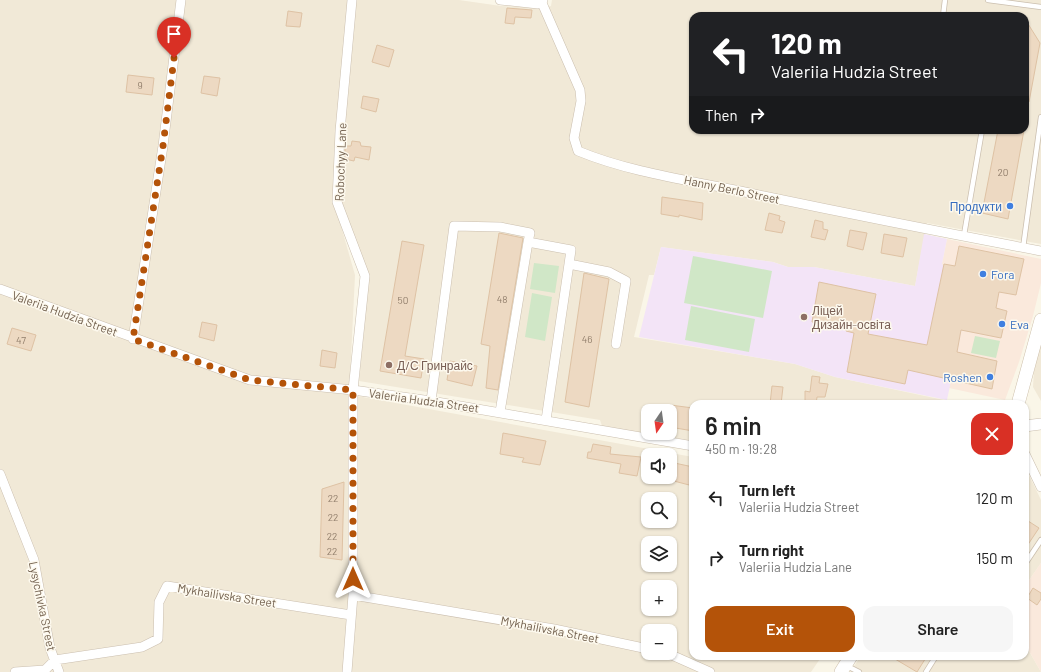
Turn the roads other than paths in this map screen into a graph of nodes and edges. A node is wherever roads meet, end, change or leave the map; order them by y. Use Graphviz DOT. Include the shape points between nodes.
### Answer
graph roads {
  1 [pos="181,0"];
  2 [pos="352,0"];
  3 [pos="500,0"];
  4 [pos="945,0"];
  5 [pos="988,0"];
  6 [pos="542,2"];
  7 [pos="1041,7"];
  8 [pos="944,12"];
  9 [pos="1041,117"];
  10 [pos="981,134"];
  11 [pos="964,235"];
  12 [pos="528,242"];
  13 [pos="1022,248"];
  14 [pos="1041,251"];
  15 [pos="569,264"];
  16 [pos="0,289"];
  17 [pos="1041,320"];
  18 [pos="133,339"];
  19 [pos="616,344"];
  20 [pos="353,390"];
  21 [pos="1019,400"];
  22 [pos="431,401"];
  23 [pos="500,412"];
  24 [pos="546,420"];
  25 [pos="1041,424"];
  26 [pos="1029,426"];
  27 [pos="689,445"];
  28 [pos="1029,462"];
  29 [pos="0,474"];
  30 [pos="1041,487"];
  31 [pos="1041,540"];
  32 [pos="1029,558"];
  33 [pos="353,595"];
  34 [pos="351,615"];
  35 [pos="641,647"];
  36 [pos="677,657"];
  37 [pos="54,660"];
  38 [pos="934,660"];
  39 [pos="846,664"];
  40 [pos="15,672"];
  41 [pos="59,672"];
  42 [pos="347,672"];
  43 [pos="710,672"];
  44 [pos="859,672"];
  45 [pos="926,672"];
  1 -- 18 [label="street" via="163,146"];
  2 -- 20 [label="street, Robochyy Lane" via="340,131 337,202 365,276"];
  3 -- 6 [label="street"];
  4 -- 8 [label="lane"];
  5 -- 7 [label="lane"];
  6 -- 11 [label="street, Hanny Berlo Street" via="580,90 581,101 574,138 578,151 601,161 875,219"];
  9 -- 13 [label="lane"];
  10 -- 11 [label="lane"];
  11 -- 13 [label="street, Hanny Berlo Street"];
  12 -- 15 [label="street" via="571,250"];
  12 -- 22 [label="street" via="530,233 500,227 454,226"];
  12 -- 23 [label="street"];
  13 -- 14 [label="street, Hanny Berlo Street"];
  15 -- 19 [label="street" via="609,272 626,281"];
  15 -- 24 [label="street"];
  16 -- 18 [label="street, Valeriia Hudzia Street"];
  17 -- 21 [label="main road"];
  18 -- 20 [label="street, Valeriia Hudzia Street" via="250,380"];
  20 -- 22 [label="street, Valeriia Hudzia Street"];
  20 -- 33 [label="street, Robochyy Lane"];
  22 -- 23 [label="street, Valeriia Hudzia Street"];
  23 -- 24 [label="street, Valeriia Hudzia Street"];
  24 -- 27 [label="street, Valeriia Hudzia Street"];
  25 -- 26 [label="street"];
  28 -- 30 [label="street"];
  29 -- 37 [label="street, Lysychivka Street" via="34,560"];
  31 -- 32 [label="lane"];
  33 -- 34 [label="street"];
  33 -- 35 [label="street, Mykhailivska Street" via="554,628"];
  34 -- 37 [label="street, Mykhailivska Street" via="167,586 159,602 158,639 142,647"];
  34 -- 42 [label="street"];
  36 -- 43 [label="street"];
  37 -- 40 [label="street" via="45,670"];
  37 -- 41 [label="street, Lysychivka Street"];
  38 -- 45 [label="lane"];
  39 -- 44 [label="lane"];
}
